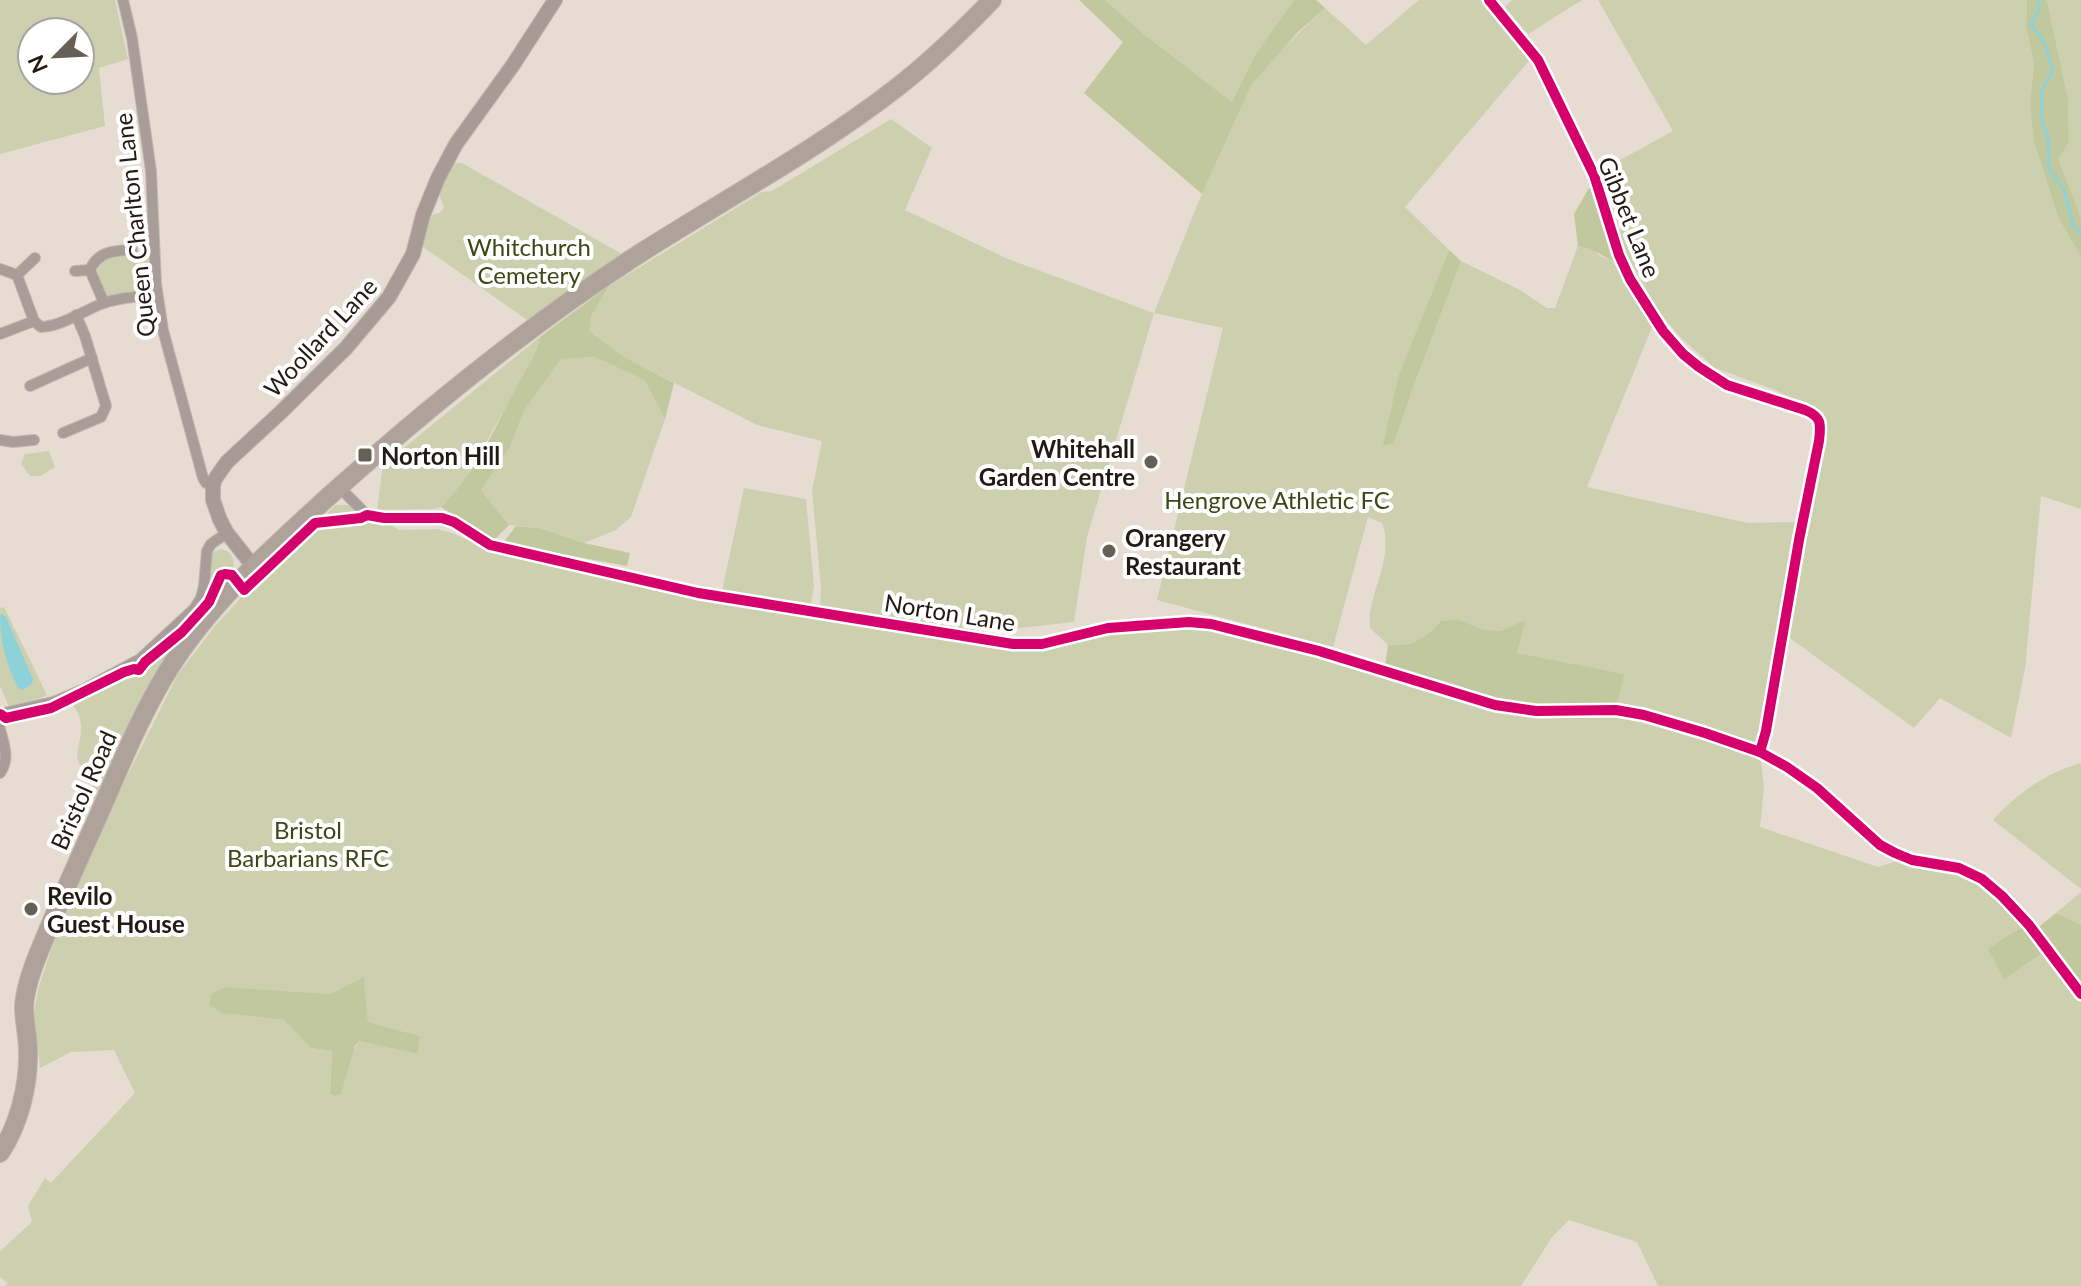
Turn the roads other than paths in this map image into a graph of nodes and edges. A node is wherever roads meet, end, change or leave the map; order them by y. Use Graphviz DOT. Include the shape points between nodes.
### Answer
graph roads {
  1 [pos="123,0"];
  2 [pos="555,0"];
  3 [pos="992,0"];
  4 [pos="1489,0"];
  5 [pos="132,250"];
  6 [pos="35,258"];
  7 [pos="0,269"];
  8 [pos="90,270"];
  9 [pos="75,271"];
  10 [pos="17,275"];
  11 [pos="157,295"];
  12 [pos="104,303"];
  13 [pos="76,315"];
  14 [pos="34,321"];
  15 [pos="0,334"];
  16 [pos="92,358"];
  17 [pos="30,386"];
  18 [pos="63,433"];
  19 [pos="0,440"];
  20 [pos="34,440"];
  21 [pos="213,486"];
  22 [pos="339,487"];
  23 [pos="227,533"];
  24 [pos="253,566"];
  25 [pos="0,714"];
  26 [pos="0,729"];
  27 [pos="1760,752"];
  28 [pos="0,773"];
  29 [pos="2081,994"];
  30 [pos="0,1153"];
  1 -- 11 [label="street, Queen Charlton Lane" via="150,159"];
  2 -- 21 [label="street, Woollard Lane" via="456,144 423,215 413,254 389,297 346,348 227,462"];
  3 -- 22 [label="highway, Bristol Road" via="895,89 571,301"];
  4 -- 27 [label="street, Gibbet Lane" via="1538,60 1594,175 1630,279 1663,331 1683,354 1727,385 1805,410 1819,420"];
  5 -- 8 [label="street" via="107,253"];
  6 -- 10 [label="street"];
  7 -- 10 [label="street"];
  8 -- 9 [label="street"];
  8 -- 12 [label="street"];
  10 -- 14 [label="street"];
  11 -- 12 [label="street"];
  11 -- 21 [label="street, Queen Charlton Lane" via="203,478"];
  12 -- 13 [label="street"];
  13 -- 14 [label="street" via="46,327"];
  13 -- 16 [label="street"];
  14 -- 15 [label="street"];
  16 -- 17 [label="street"];
  16 -- 18 [label="street" via="105,412"];
  19 -- 20 [label="street"];
  21 -- 23 [label="street"];
  22 -- 24 [label="highway, Bristol Road"];
  22 -- 27 [label="street, Norton Lane" via="367,515 442,518 490,545 698,593 1013,644 1042,644 1108,628 1211,624 1495,705 1536,711 1616,710"];
  23 -- 24 [label="street"];
  23 -- 25 [label="street" via="207,551 204,586 194,609 140,659 53,702"];
  24 -- 30 [label="highway, Bristol Road" via="196,631 140,722 39,952 25,1013 27,1076"];
  26 -- 28 [label="street" via="6,756"];
  27 -- 29 [label="street, Norton Lane" via="1817,788 1880,845 1912,860 1956,867 1982,879 2029,925"];
}
